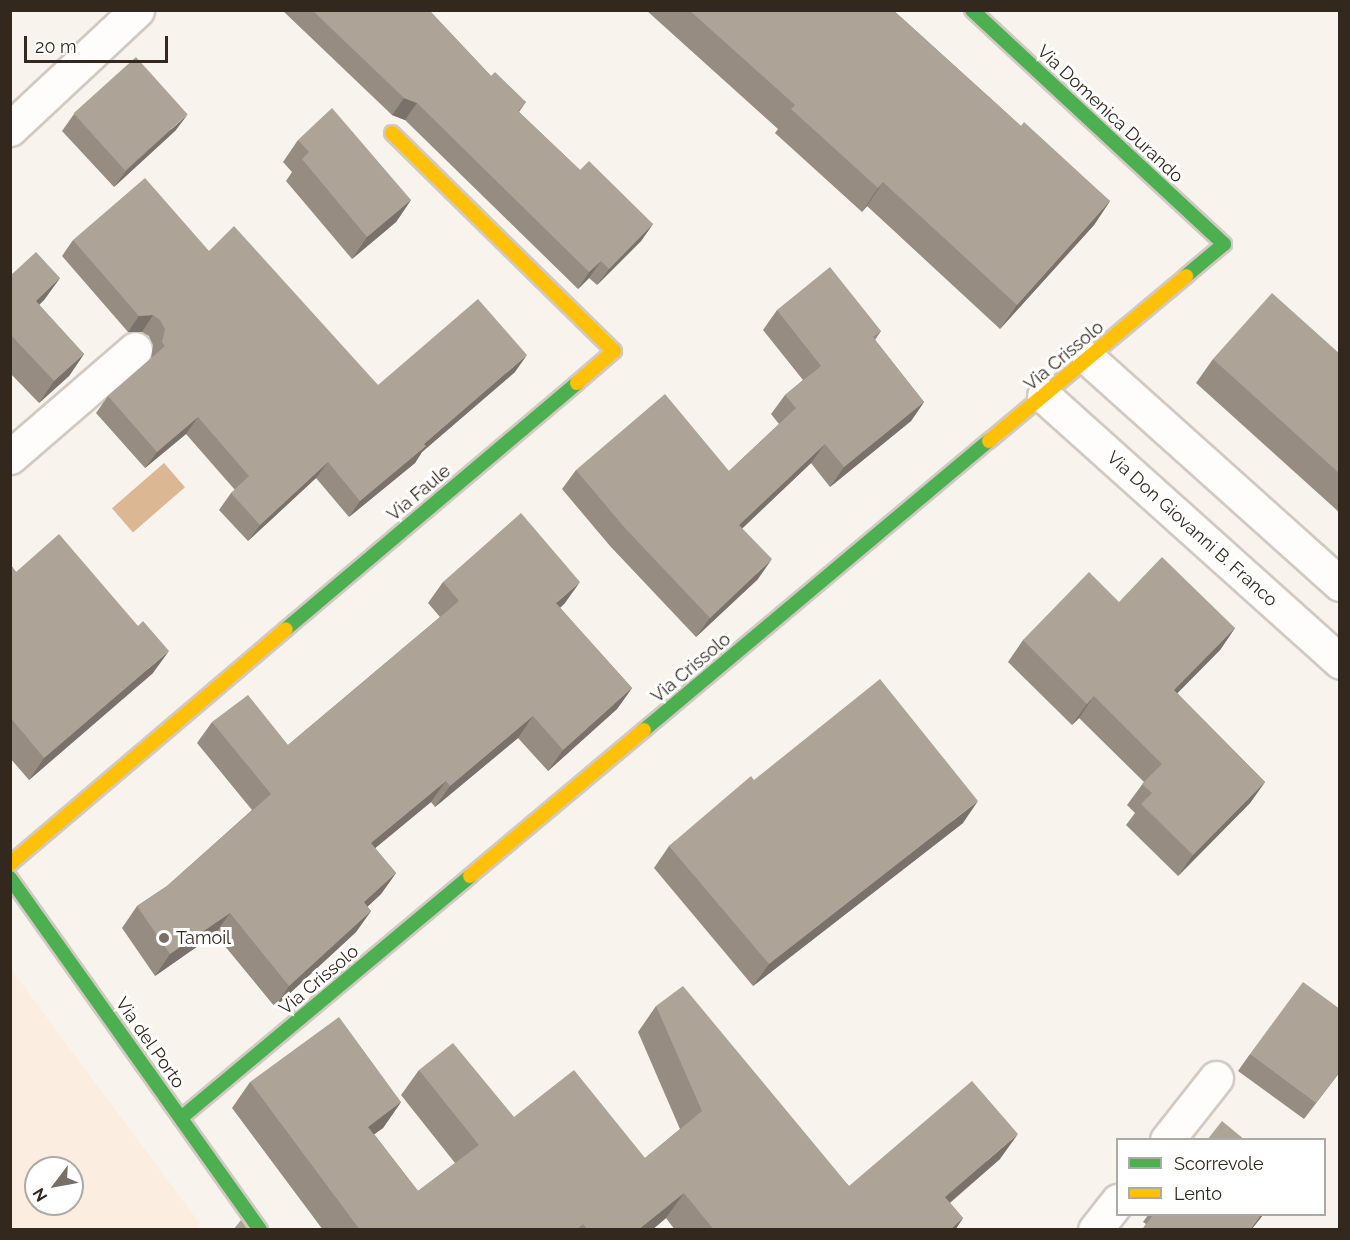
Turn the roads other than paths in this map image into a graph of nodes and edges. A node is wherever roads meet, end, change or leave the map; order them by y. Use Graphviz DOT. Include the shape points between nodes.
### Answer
graph roads {
  1 [pos="137,10"];
  2 [pos="972,10"];
  3 [pos="10,129"];
  4 [pos="392,133"];
  5 [pos="1224,244"];
  6 [pos="135,349"];
  7 [pos="1089,358"];
  8 [pos="1044,396"];
  9 [pos="10,457"];
  10 [pos="1340,584"];
  11 [pos="1340,662"];
  12 [pos="10,864"];
  13 [pos="10,878"];
  14 [pos="1216,1078"];
  15 [pos="182,1118"];
  16 [pos="1169,1138"];
  17 [pos="1116,1204"];
  18 [pos="261,1230"];
  19 [pos="1095,1230"];
  1 -- 3 [label="street"];
  2 -- 5 [label="street, Via Domenica Durando"];
  4 -- 12 [label="street, Via Faule" via="614,351"];
  5 -- 7 [label="street, Via Crissolo"];
  6 -- 9 [label="street"];
  7 -- 8 [label="street, Via Crissolo"];
  7 -- 10 [label="street"];
  8 -- 11 [label="street, Via Don Giovanni B. Franco"];
  8 -- 15 [label="street, Via Crissolo"];
  13 -- 15 [label="street, Via del Porto"];
  14 -- 16 [label="street"];
  15 -- 18 [label="street, Via del Porto"];
  17 -- 19 [label="street"];
}
